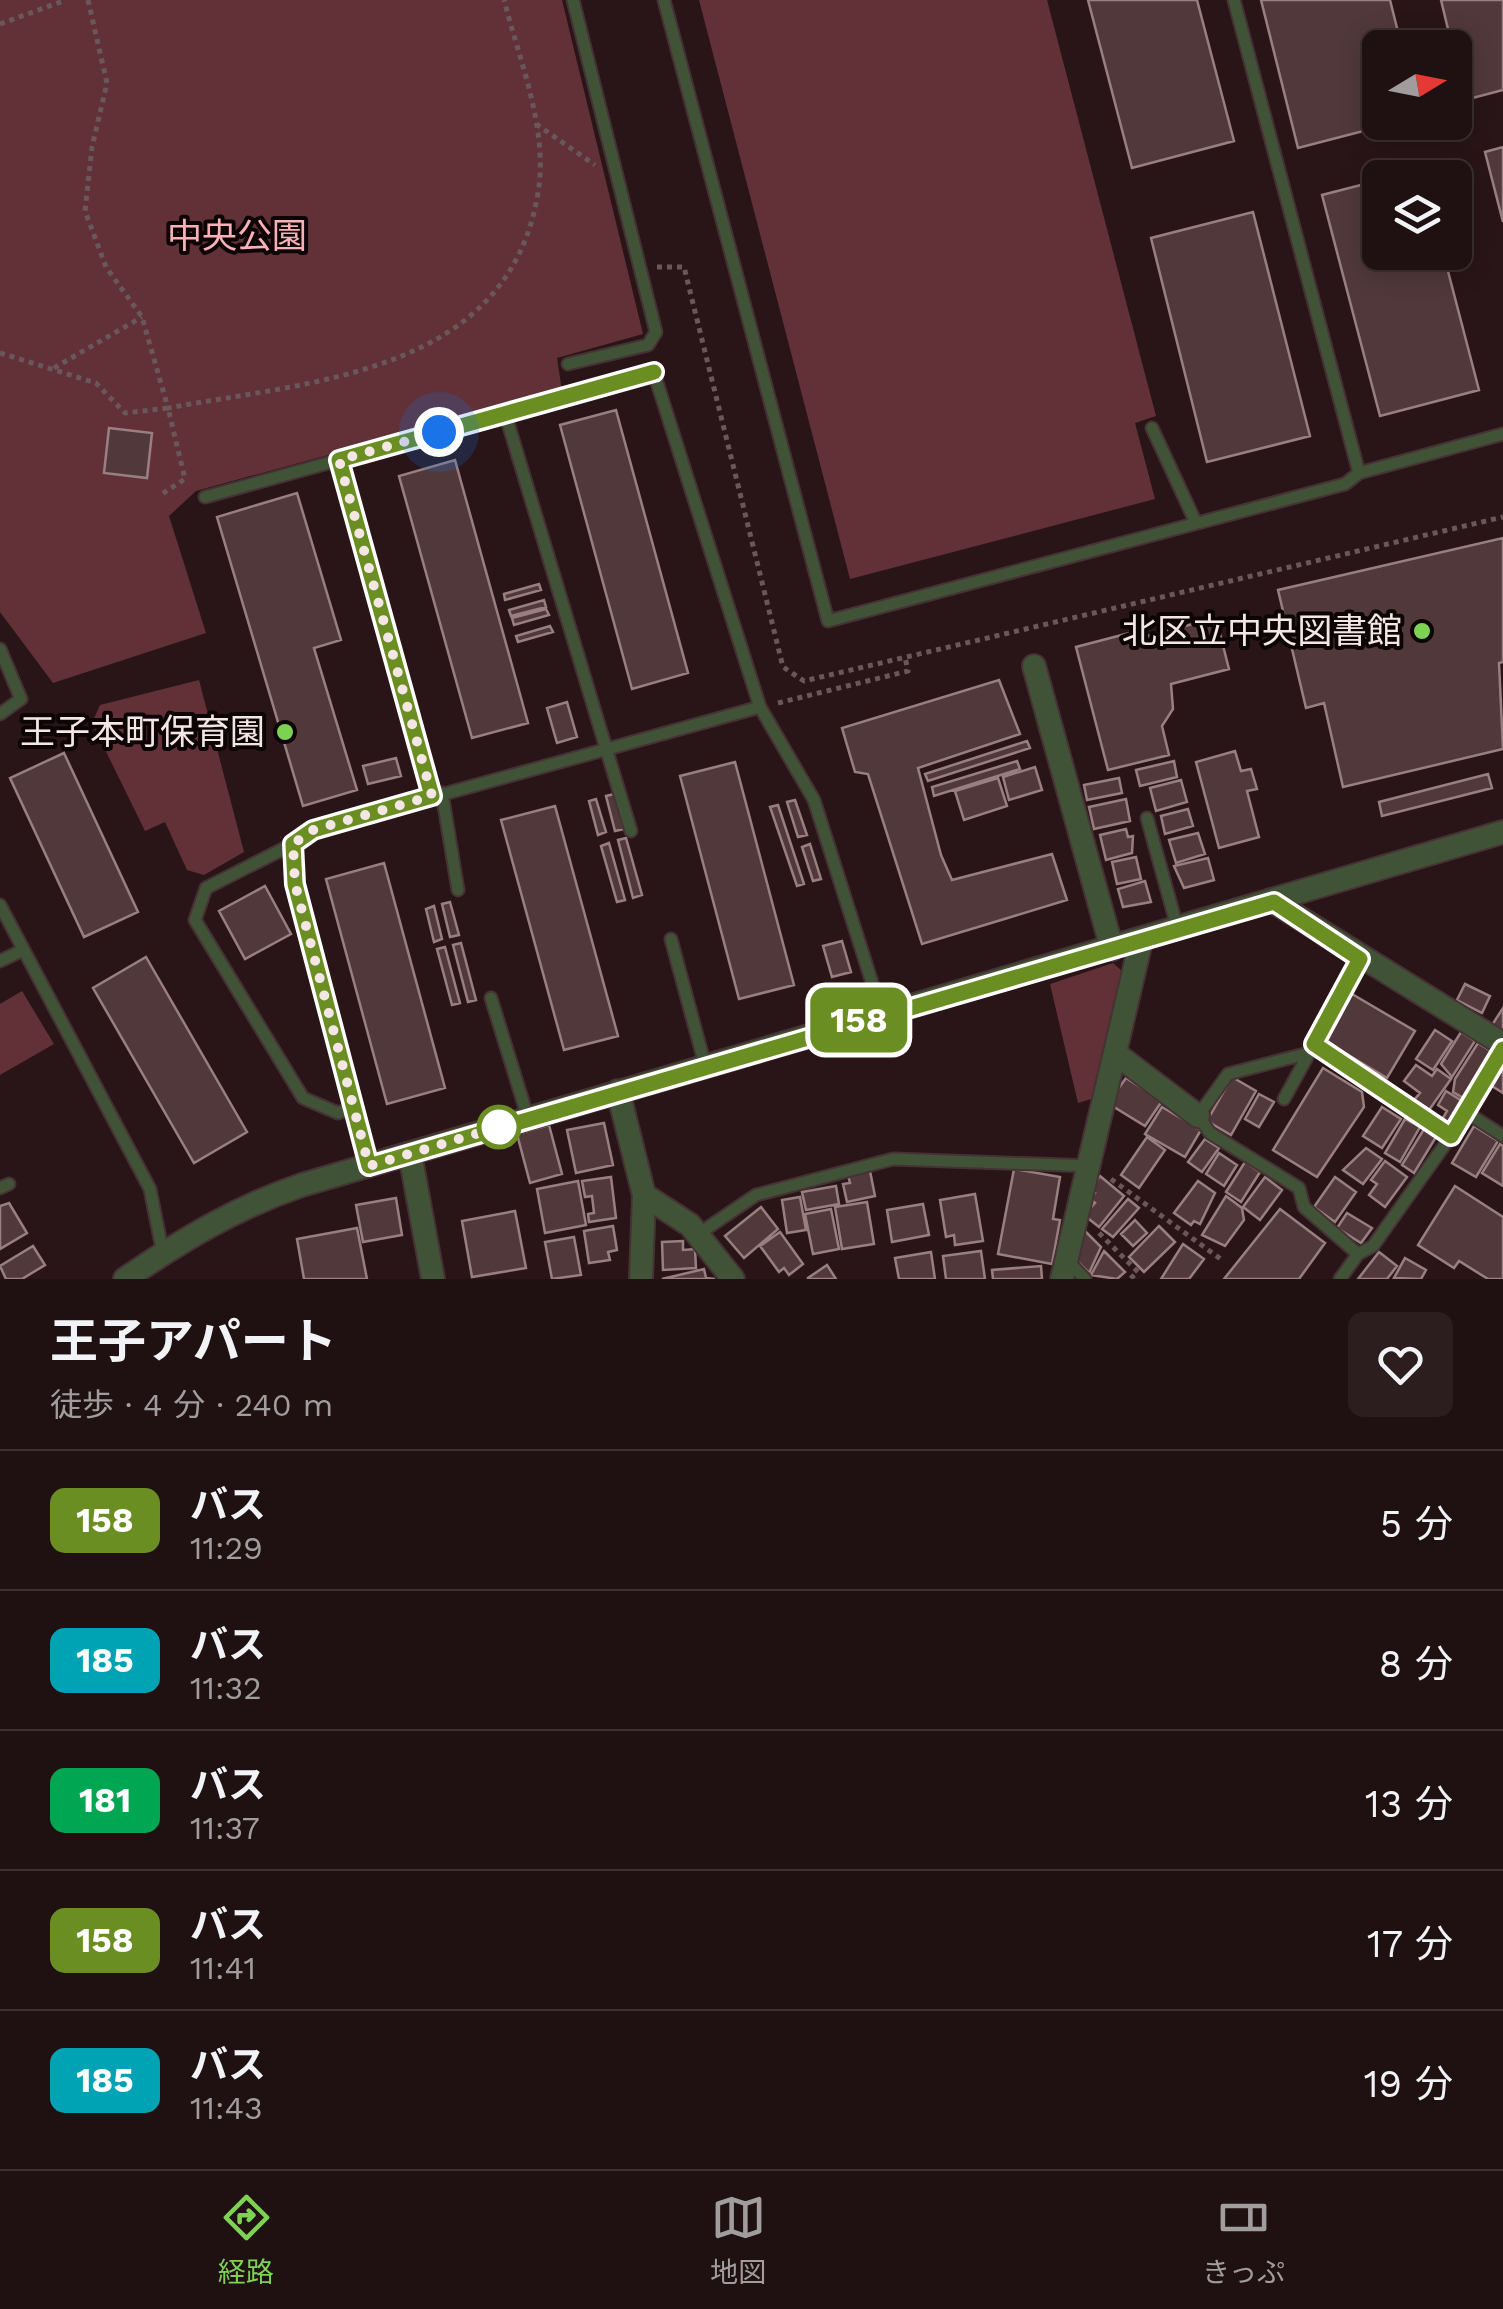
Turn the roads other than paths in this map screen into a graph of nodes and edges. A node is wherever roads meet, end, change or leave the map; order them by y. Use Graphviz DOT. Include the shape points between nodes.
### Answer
graph roads {
  1 [pos="573,0"];
  2 [pos="664,0"];
  3 [pos="1234,0"];
  4 [pos="568,364"];
  5 [pos="506,413"];
  6 [pos="1152,428"];
  7 [pos="1503,434"];
  8 [pos="339,460"];
  9 [pos="1358,473"];
  10 [pos="205,497"];
  11 [pos="1196,523"];
  12 [pos="0,649"];
  13 [pos="1034,666"];
  14 [pos="760,707"];
  15 [pos="0,714"];
  16 [pos="607,748"];
  17 [pos="437,794"];
  18 [pos="1147,818"];
  19 [pos="632,832"];
  20 [pos="1503,832"];
  21 [pos="293,844"];
  22 [pos="458,890"];
  23 [pos="1274,902"];
  24 [pos="0,905"];
  25 [pos="1178,930"];
  26 [pos="672,939"];
  27 [pos="1141,941"];
  28 [pos="1112,949"];
  29 [pos="21,951"];
  30 [pos="1360,959"];
  31 [pos="0,961"];
  32 [pos="490,998"];
  33 [pos="882,1014"];
  34 [pos="1503,1046"];
  35 [pos="1312,1048"];
  36 [pos="1116,1054"];
  37 [pos="705,1065"];
  38 [pos="618,1090"];
  39 [pos="1284,1099"];
  40 [pos="354,1106"];
  41 [pos="1466,1112"];
  42 [pos="1198,1116"];
  43 [pos="528,1118"];
  44 [pos="1451,1136"];
  45 [pos="1503,1136"];
  46 [pos="410,1154"];
  47 [pos="369,1166"];
  48 [pos="1092,1166"];
  49 [pos="644,1195"];
  50 [pos="697,1235"];
  51 [pos="163,1254"];
  52 [pos="1358,1254"];
  53 [pos="1065,1270"];
  54 [pos="131,1277"];
  55 [pos="433,1279"];
  56 [pos="642,1279"];
  57 [pos="733,1279"];
  58 [pos="1085,1279"];
  59 [pos="1340,1279"];
  1 -- 4 [label="lane" via="656,332 648,345"];
  2 -- 11 [label="lane" via="828,621"];
  3 -- 9 [label="lane"];
  5 -- 8 [label="lane"];
  5 -- 14 [label="lane" via="654,372"];
  5 -- 16 [label="lane"];
  6 -- 11 [label="lane"];
  7 -- 9 [label="lane"];
  8 -- 10 [label="lane"];
  8 -- 17 [label="lane"];
  9 -- 11 [label="lane" via="1345,484"];
  12 -- 15 [label="lane" via="20,699"];
  13 -- 28 [label="street"];
  14 -- 16 [label="lane"];
  14 -- 33 [label="lane" via="814,800"];
  16 -- 17 [label="lane"];
  16 -- 19 [label="lane"];
  17 -- 21 [label="lane" via="313,830"];
  17 -- 22 [label="lane"];
  18 -- 25 [label="lane"];
  20 -- 23 [label="street"];
  21 -- 40 [label="lane" via="295,884"];
  21 -- 40 [label="lane" via="206,888 195,920 304,1098 338,1112"];
  23 -- 25 [label="street"];
  23 -- 30 [label="street"];
  24 -- 29 [label="lane"];
  25 -- 27 [label="street"];
  26 -- 37 [label="lane"];
  27 -- 28 [label="street"];
  27 -- 36 [label="street"];
  28 -- 33 [label="street"];
  29 -- 31 [label="lane"];
  29 -- 51 [label="lane" via="150,1189"];
  30 -- 34 [label="street"];
  30 -- 35 [label="lane"];
  32 -- 43 [label="lane"];
  33 -- 37 [label="street"];
  34 -- 41 [label="lane"];
  35 -- 39 [label="lane"];
  35 -- 42 [label="lane" via="1228,1074"];
  35 -- 44 [label="lane"];
  36 -- 42 [label="street"];
  36 -- 48 [label="street"];
  37 -- 38 [label="street"];
  38 -- 43 [label="street"];
  38 -- 49 [label="street"];
  40 -- 47 [label="lane"];
  41 -- 44 [label="lane"];
  41 -- 45 [label="lane"];
  42 -- 52 [label="lane" via="1210,1133 1298,1188 1304,1207"];
  43 -- 46 [label="street"];
  44 -- 52 [label="lane" via="1373,1246"];
  46 -- 47 [label="street"];
  46 -- 55 [label="street"];
  47 -- 51 [label="street" via="252,1202"];
  48 -- 50 [label="lane" via="894,1159 756,1195"];
  48 -- 53 [label="street"];
  49 -- 50 [label="street"];
  49 -- 56 [label="street"];
  50 -- 57 [label="street"];
  51 -- 54 [label="street"];
  52 -- 59 [label="lane"];
  53 -- 58 [label="lane"];
}
